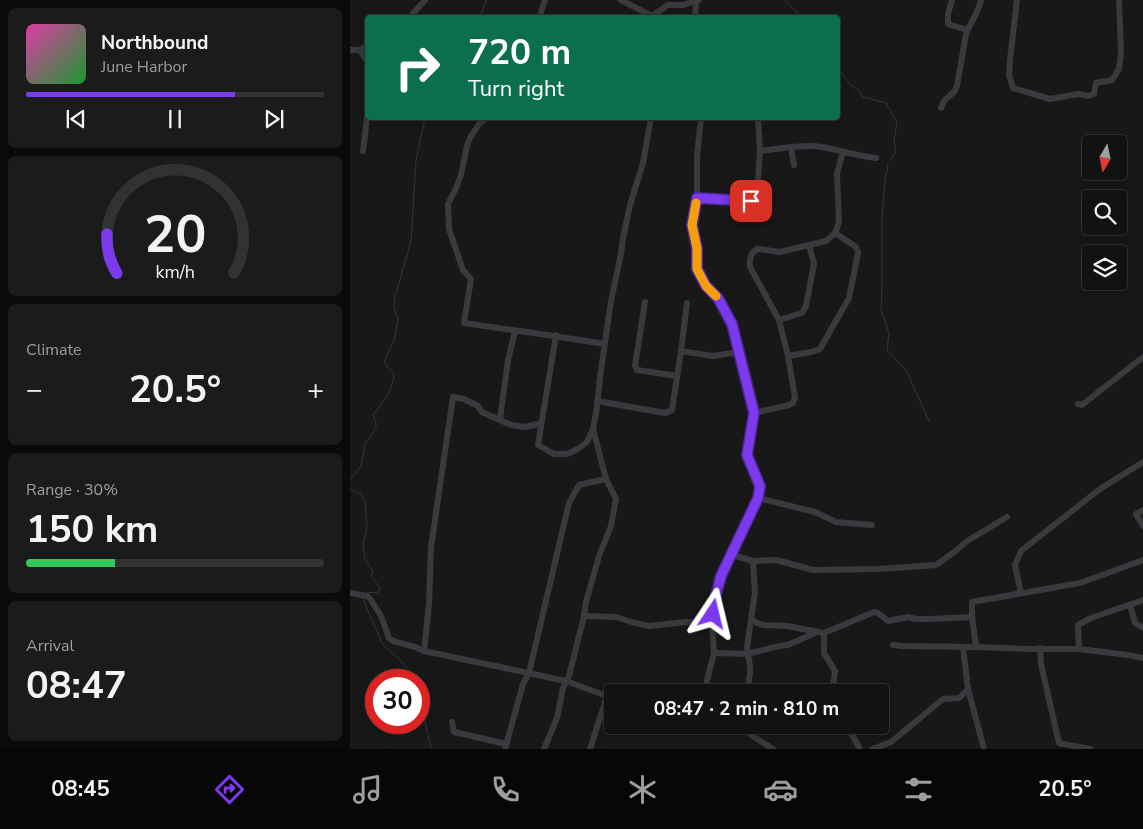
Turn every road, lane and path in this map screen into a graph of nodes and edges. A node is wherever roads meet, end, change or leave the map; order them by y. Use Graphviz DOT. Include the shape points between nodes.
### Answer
graph roads {
  1 [pos="425,0"];
  2 [pos="546,0"];
  3 [pos="621,0"];
  4 [pos="952,0"];
  5 [pos="981,0"];
  6 [pos="1017,0"];
  7 [pos="1119,0"];
  8 [pos="697,1"];
  9 [pos="412,15"];
  10 [pos="540,15"];
  11 [pos="650,15"];
  12 [pos="653,15"];
  13 [pos="695,15"];
  14 [pos="967,30"];
  15 [pos="365,48"];
  16 [pos="350,50"];
  17 [pos="360,50"];
  18 [pos="365,58"];
  19 [pos="941,108"];
  20 [pos="367,120"];
  21 [pos="484,120"];
  22 [pos="651,120"];
  23 [pos="701,120"];
  24 [pos="758,120"];
  25 [pos="791,148"];
  26 [pos="363,151"];
  27 [pos="760,151"];
  28 [pos="843,152"];
  29 [pos="876,158"];
  30 [pos="794,165"];
  31 [pos="697,198"];
  32 [pos="835,233"];
  33 [pos="810,245"];
  34 [pos="645,302"];
  35 [pos="687,303"];
  36 [pos="779,320"];
  37 [pos="514,330"];
  38 [pos="556,335"];
  39 [pos="604,344"];
  40 [pos="682,351"];
  41 [pos="739,352"];
  42 [pos="788,356"];
  43 [pos="1143,356"];
  44 [pos="677,376"];
  45 [pos="597,401"];
  46 [pos="1078,404"];
  47 [pos="754,413"];
  48 [pos="500,419"];
  49 [pos="541,423"];
  50 [pos="593,429"];
  51 [pos="1143,462"];
  52 [pos="606,479"];
  53 [pos="758,498"];
  54 [pos="1143,510"];
  55 [pos="1007,517"];
  56 [pos="872,526"];
  57 [pos="1143,526"];
  58 [pos="732,555"];
  59 [pos="753,561"];
  60 [pos="1141,561"];
  61 [pos="1143,570"];
  62 [pos="350,593"];
  63 [pos="1021,593"];
  64 [pos="1143,600"];
  65 [pos="1130,605"];
  66 [pos="584,616"];
  67 [pos="972,617"];
  68 [pos="752,619"];
  69 [pos="712,624"];
  70 [pos="1143,628"];
  71 [pos="815,633"];
  72 [pos="824,633"];
  73 [pos="893,645"];
  74 [pos="964,647"];
  75 [pos="976,647"];
  76 [pos="1040,648"];
  77 [pos="1079,649"];
  78 [pos="424,651"];
  79 [pos="714,652"];
  80 [pos="747,654"];
  81 [pos="1143,658"];
  82 [pos="529,673"];
  83 [pos="566,681"];
  84 [pos="706,684"];
  85 [pos="749,684"];
  86 [pos="833,684"];
  87 [pos="968,689"];
  88 [pos="604,695"];
  89 [pos="604,713"];
  90 [pos="452,722"];
  91 [pos="749,734"];
  92 [pos="851,734"];
  93 [pos="892,746"];
  94 [pos="506,747"];
  95 [pos="544,749"];
  96 [pos="590,749"];
  97 [pos="773,749"];
  98 [pos="860,749"];
  99 [pos="872,749"];
  100 [pos="984,749"];
  101 [pos="1090,749"];
  1 -- 9 [label="street"];
  2 -- 10 [label="street"];
  3 -- 11 [label="street"];
  4 -- 14 [label="street" via="948,24"];
  5 -- 14 [label="street"];
  6 -- 7 [label="street" via="1009,75 1013,88 1050,99 1094,94 1096,83 1112,80 1119,70"];
  8 -- 12 [label="street" via="668,5"];
  8 -- 13 [label="street"];
  14 -- 19 [label="street" via="957,86"];
  15 -- 17 [label="street"];
  16 -- 17 [label="street"];
  17 -- 18 [label="street"];
  20 -- 26 [label="street"];
  21 -- 37 [label="street" via="470,138 461,175 448,204 449,229 463,270 471,279 464,322"];
  22 -- 39 [label="street" via="643,163 622,238"];
  23 -- 31 [label="street"];
  24 -- 27 [label="street"];
  25 -- 27 [label="street"];
  25 -- 28 [label="street" via="813,146"];
  25 -- 30 [label="street"];
  27 -- 31 [label="street" via="755,200"];
  28 -- 29 [label="street"];
  28 -- 32 [label="street" via="837,173 838,222"];
  31 -- 41 [label="street" via="692,225 697,269 732,324"];
  32 -- 33 [label="street" via="826,241"];
  32 -- 42 [label="street" via="856,247 858,253 849,298 820,349"];
  33 -- 36 [label="street" via="814,264 806,306 802,313"];
  33 -- 36 [label="street" via="780,252 756,250 752,253 750,267"];
  34 -- 44 [label="street" via="635,366 638,370"];
  35 -- 40 [label="street"];
  36 -- 42 [label="street"];
  37 -- 38 [label="street"];
  37 -- 48 [label="street"];
  38 -- 39 [label="street"];
  38 -- 49 [label="street"];
  39 -- 45 [label="street"];
  40 -- 41 [label="street" via="712,356"];
  40 -- 44 [label="street"];
  41 -- 47 [label="street"];
  42 -- 47 [label="street" via="795,398 793,403"];
  43 -- 46 [label="street" via="1082,405"];
  44 -- 45 [label="street" via="672,410 665,413"];
  45 -- 50 [label="street"];
  47 -- 53 [label="street" via="747,455 760,486"];
  48 -- 49 [label="street" via="526,427"];
  48 -- 78 [label="street" via="482,412 478,406 464,399 454,397 432,547"];
  49 -- 50 [label="street" via="538,445 554,454 567,454 578,449 587,442"];
  50 -- 52 [label="street"];
  51 -- 63 [label="street" via="1100,489 1021,551 1015,565"];
  52 -- 66 [label="street" via="616,499"];
  52 -- 82 [label="street" via="578,485 569,503"];
  53 -- 56 [label="street" via="815,512 836,522"];
  53 -- 58 [label="street"];
  54 -- 57 [label="street" via="1136,514"];
  55 -- 59 [label="street" via="967,541 936,565 813,570 776,560"];
  58 -- 59 [label="street"];
  58 -- 69 [label="street" via="721,576"];
  59 -- 68 [label="street" via="755,592"];
  60 -- 61 [label="street"];
  60 -- 63 [label="street" via="1080,583"];
  62 -- 78 [label="street" via="367,596 371,600 389,638"];
  63 -- 67 [label="street" via="972,602"];
  64 -- 65 [label="street"];
  65 -- 70 [label="street" via="1135,623"];
  65 -- 77 [label="street" via="1078,625"];
  66 -- 69 [label="street" via="616,617 649,626 686,622"];
  66 -- 83 [label="street"];
  67 -- 72 [label="street" via="908,617 888,621 874,612"];
  67 -- 75 [label="street"];
  68 -- 71 [label="street" via="764,625 787,626"];
  68 -- 80 [label="street"];
  69 -- 79 [label="street"];
  71 -- 72 [label="street"];
  71 -- 80 [label="street" via="788,645"];
  72 -- 86 [label="street" via="824,652 835,671"];
  73 -- 74 [label="street"];
  74 -- 75 [label="street"];
  74 -- 87 [label="street"];
  75 -- 76 [label="street"];
  76 -- 77 [label="street"];
  76 -- 101 [label="street" via="1059,743"];
  77 -- 81 [label="street"];
  78 -- 82 [label="street"];
  79 -- 80 [label="street"];
  79 -- 84 [label="street"];
  80 -- 85 [label="street"];
  82 -- 83 [label="street"];
  82 -- 94 [label="street"];
  83 -- 88 [label="street"];
  83 -- 95 [label="street" via="557,718"];
  87 -- 93 [label="street" via="959,698 943,699"];
  87 -- 100 [label="street"];
  89 -- 96 [label="street"];
  90 -- 94 [label="street" via="454,732"];
  91 -- 97 [label="street"];
  92 -- 98 [label="street"];
  93 -- 99 [label="street"];
}
